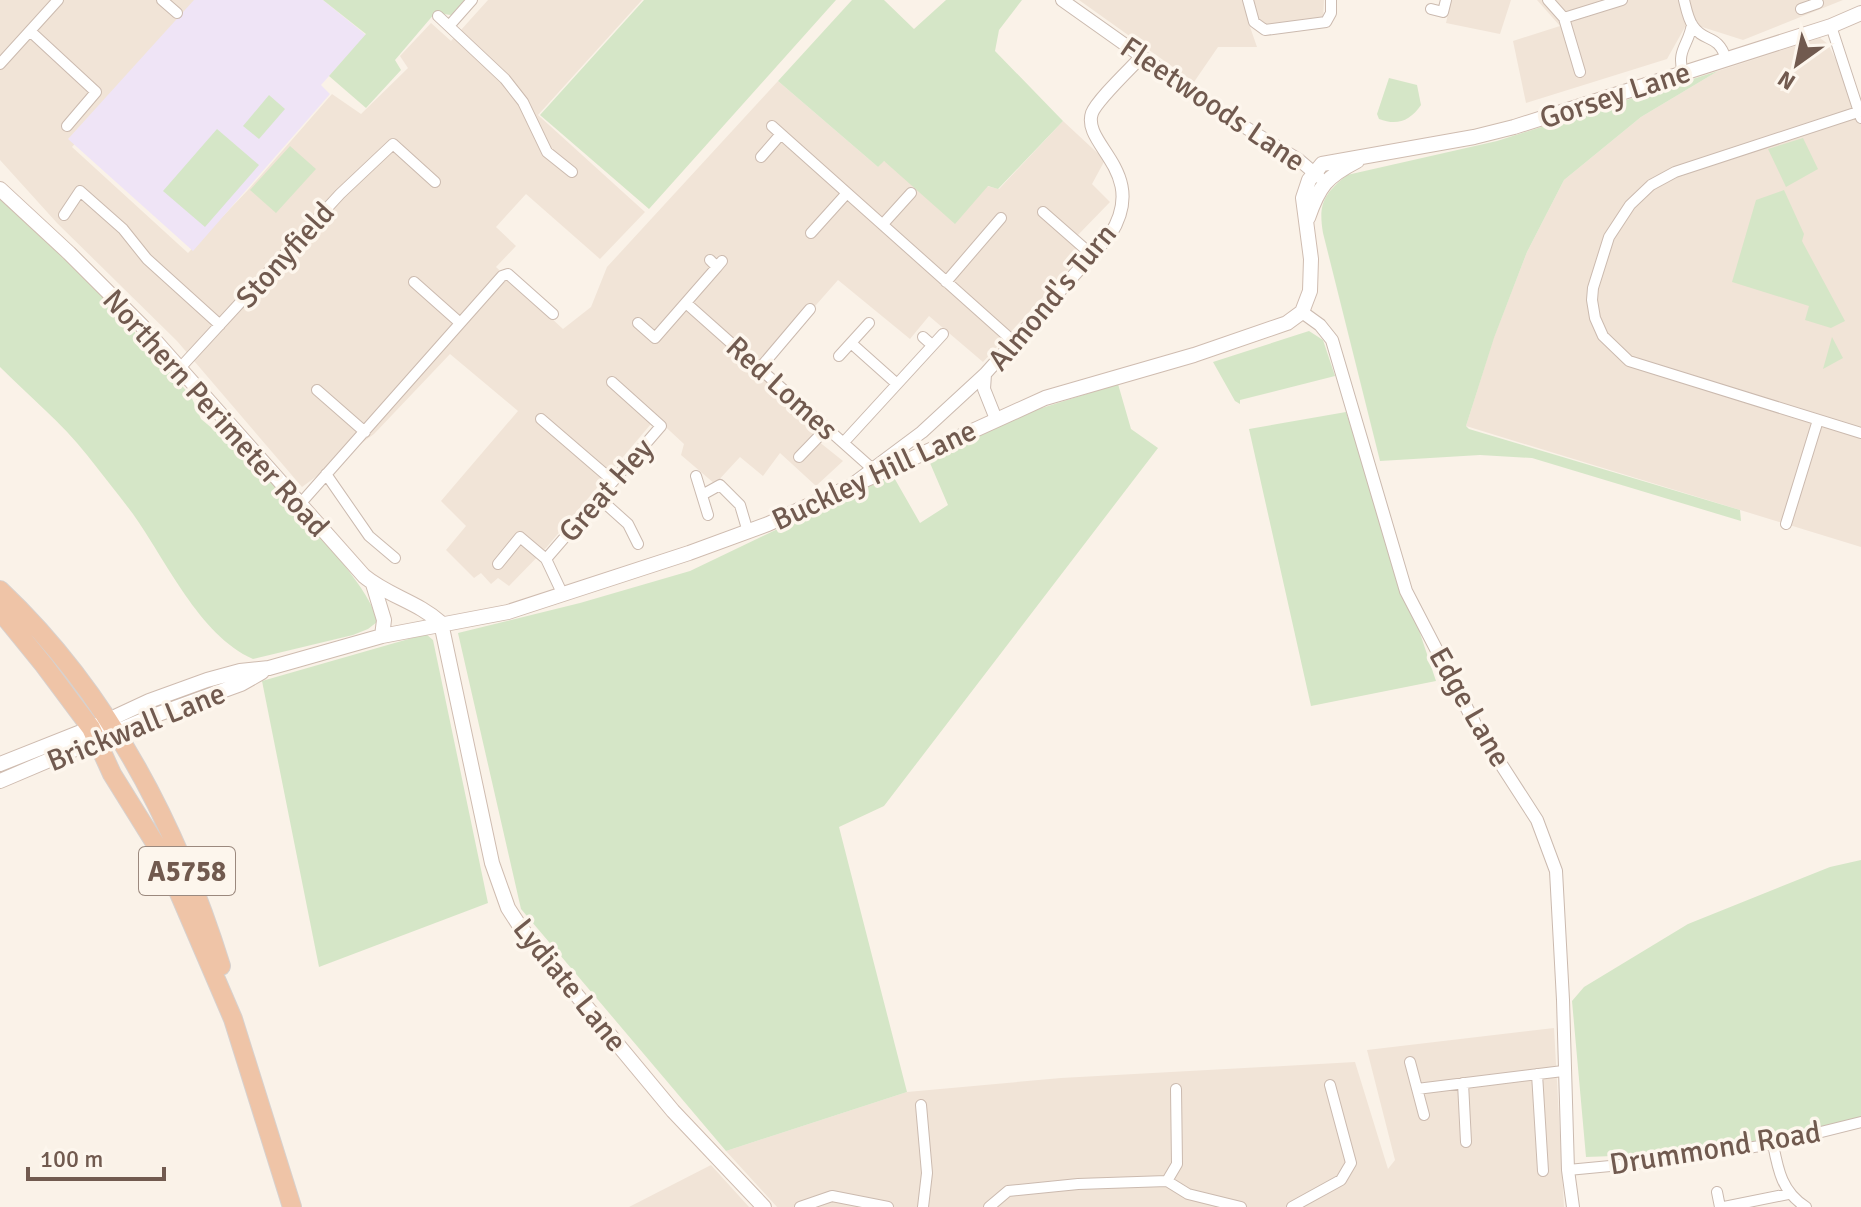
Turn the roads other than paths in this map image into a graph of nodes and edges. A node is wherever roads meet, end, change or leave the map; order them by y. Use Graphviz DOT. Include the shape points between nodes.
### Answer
graph roads {
  1 [pos="58,0"];
  2 [pos="162,0"];
  3 [pos="472,0"];
  4 [pos="1062,0"];
  5 [pos="1248,0"];
  6 [pos="1331,0"];
  7 [pos="1446,0"];
  8 [pos="1548,0"];
  9 [pos="1622,0"];
  10 [pos="1684,0"];
  11 [pos="1431,9"];
  12 [pos="177,13"];
  13 [pos="1861,13"];
  14 [pos="438,16"];
  15 [pos="1564,18"];
  16 [pos="1692,24"];
  17 [pos="449,26"];
  18 [pos="1831,26"];
  19 [pos="30,31"];
  20 [pos="1142,56"];
  21 [pos="2,58"];
  22 [pos="1726,59"];
  23 [pos="1580,72"];
  24 [pos="1683,73"];
  25 [pos="1860,115"];
  26 [pos="67,126"];
  27 [pos="772,126"];
  28 [pos="781,134"];
  29 [pos="761,157"];
  30 [pos="572,172"];
  31 [pos="1319,177"];
  32 [pos="435,182"];
  33 [pos="0,189"];
  34 [pos="847,193"];
  35 [pos="911,193"];
  36 [pos="1043,212"];
  37 [pos="64,215"];
  38 [pos="1001,218"];
  39 [pos="883,224"];
  40 [pos="811,233"];
  41 [pos="1092,255"];
  42 [pos="716,263"];
  43 [pos="414,282"];
  44 [pos="946,282"];
  45 [pos="686,303"];
  46 [pos="810,309"];
  47 [pos="1302,312"];
  48 [pos="553,314"];
  49 [pos="459,322"];
  50 [pos="638,323"];
  51 [pos="869,323"];
  52 [pos="220,325"];
  53 [pos="943,334"];
  54 [pos="923,337"];
  55 [pos="1014,342"];
  56 [pos="851,343"];
  57 [pos="932,345"];
  58 [pos="839,356"];
  59 [pos="180,368"];
  60 [pos="760,368"];
  61 [pos="985,374"];
  62 [pos="612,382"];
  63 [pos="897,384"];
  64 [pos="317,390"];
  65 [pos="541,419"];
  66 [pos="996,419"];
  67 [pos="1818,420"];
  68 [pos="827,428"];
  69 [pos="365,432"];
  70 [pos="1861,433"];
  71 [pos="844,442"];
  72 [pos="799,457"];
  73 [pos="874,470"];
  74 [pos="326,474"];
  75 [pos="696,476"];
  76 [pos="613,481"];
  77 [pos="702,495"];
  78 [pos="599,498"];
  79 [pos="300,504"];
  80 [pos="708,515"];
  81 [pos="1786,524"];
  82 [pos="748,532"];
  83 [pos="638,544"];
  84 [pos="395,558"];
  85 [pos="546,559"];
  86 [pos="498,564"];
  87 [pos="373,584"];
  88 [pos="0,590"];
  89 [pos="563,595"];
  90 [pos="0,611"];
  91 [pos="441,623"];
  92 [pos="382,636"];
  93 [pos="105,731"];
  94 [pos="0,764"];
  95 [pos="0,781"];
  96 [pos="233,1019"];
  97 [pos="1410,1062"];
  98 [pos="1563,1071"];
  99 [pos="1537,1074"];
  100 [pos="1463,1083"];
  101 [pos="1330,1085"];
  102 [pos="1176,1089"];
  103 [pos="1417,1089"];
  104 [pos="921,1105"];
  105 [pos="1424,1115"];
  106 [pos="1861,1122"];
  107 [pos="1466,1142"];
  108 [pos="1773,1144"];
  109 [pos="1568,1170"];
  110 [pos="1543,1171"];
  111 [pos="1167,1181"];
  112 [pos="1717,1192"];
  113 [pos="1788,1194"];
  114 [pos="292,1207"];
  115 [pos="764,1207"];
  116 [pos="800,1207"];
  117 [pos="888,1207"];
  118 [pos="923,1207"];
  119 [pos="989,1207"];
  120 [pos="1241,1207"];
  121 [pos="1292,1207"];
  122 [pos="1573,1207"];
  123 [pos="1722,1207"];
  124 [pos="1806,1207"];
  1 -- 19 [label="street"];
  2 -- 12 [label="street"];
  3 -- 17 [label="street"];
  4 -- 20 [label="street, Fleetwoods Lane"];
  5 -- 6 [label="street" via="1254,22 1265,30 1326,22"];
  7 -- 11 [label="street" via="1443,12"];
  8 -- 15 [label="street"];
  9 -- 15 [label="street"];
  10 -- 16 [label="street"];
  13 -- 18 [label="main road, Gorsey Lane"];
  14 -- 17 [label="street"];
  15 -- 23 [label="street"];
  16 -- 22 [label="street" via="1720,44"];
  16 -- 24 [label="street" via="1680,55"];
  17 -- 30 [label="street" via="505,79 523,102 547,152"];
  18 -- 22 [label="main road, Gorsey Lane"];
  18 -- 25 [label="street"];
  19 -- 21 [label="street"];
  19 -- 26 [label="street" via="96,92"];
  20 -- 31 [label="street, Fleetwoods Lane"];
  20 -- 41 [label="street, Almond's Turn" via="1092,113 1091,129 1118,171 1123,198 1118,222"];
  22 -- 24 [label="main road, Gorsey Lane"];
  24 -- 31 [label="main road, Gorsey Lane" via="1514,127 1322,164"];
  25 -- 67 [label="street" via="1682,169 1651,185 1616,224 1593,288 1600,330 1629,361"];
  27 -- 28 [label="street"];
  28 -- 29 [label="street"];
  28 -- 34 [label="street"];
  31 -- 47 [label="main road" via="1303,198 1311,282"];
  32 -- 52 [label="street, Stonyfield" via="393,144"];
  33 -- 59 [label="main road, Northern Perimeter Road"];
  34 -- 39 [label="street"];
  34 -- 40 [label="street"];
  35 -- 39 [label="street"];
  36 -- 41 [label="street"];
  37 -- 52 [label="street" via="80,191"];
  38 -- 44 [label="street"];
  39 -- 44 [label="street"];
  41 -- 55 [label="street, Almond's Turn"];
  42 -- 45 [label="street"];
  43 -- 49 [label="street"];
  44 -- 55 [label="street"];
  45 -- 50 [label="street" via="655,338"];
  45 -- 60 [label="street, Red Lomes"];
  46 -- 60 [label="street"];
  47 -- 66 [label="main road, Buckley Hill Lane" via="1264,332 1065,391"];
  47 -- 98 [label="street, Edge Lane" via="1332,340 1406,591 1475,724 1547,843 1559,907"];
  48 -- 49 [label="street" via="508,274"];
  49 -- 69 [label="street"];
  51 -- 56 [label="street"];
  52 -- 59 [label="street, Stonyfield"];
  53 -- 57 [label="street"];
  54 -- 57 [label="street"];
  55 -- 61 [label="street, Almond's Turn"];
  56 -- 58 [label="street"];
  56 -- 63 [label="street"];
  57 -- 63 [label="street"];
  59 -- 79 [label="main road, Northern Perimeter Road"];
  60 -- 68 [label="street, Red Lomes"];
  61 -- 66 [label="street, Almond's Turn" via="984,389"];
  61 -- 73 [label="street"];
  62 -- 76 [label="street, Great Hey" via="661,426"];
  63 -- 71 [label="street"];
  64 -- 69 [label="street"];
  65 -- 76 [label="street"];
  66 -- 73 [label="main road, Buckley Hill Lane"];
  67 -- 70 [label="street"];
  67 -- 81 [label="street"];
  68 -- 71 [label="street, Red Lomes"];
  68 -- 72 [label="street"];
  69 -- 74 [label="street"];
  71 -- 73 [label="street, Red Lomes"];
  73 -- 82 [label="main road, Buckley Hill Lane"];
  74 -- 79 [label="street"];
  74 -- 84 [label="street" via="369,536"];
  75 -- 77 [label="street"];
  76 -- 78 [label="street, Great Hey"];
  77 -- 80 [label="street"];
  77 -- 82 [label="street" via="720,485 740,505"];
  78 -- 83 [label="street" via="633,530"];
  78 -- 85 [label="street, Great Hey"];
  79 -- 87 [label="main road, Northern Perimeter Road"];
  82 -- 89 [label="main road, Buckley Hill Lane"];
  85 -- 86 [label="street" via="520,537"];
  85 -- 89 [label="street, Great Hey"];
  87 -- 91 [label="main road, Northern Perimeter Road"];
  87 -- 92 [label="main road" via="384,620"];
  88 -- 93 [label="highway, A5758" via="67,662"];
  89 -- 91 [label="main road, Buckley Hill Lane" via="508,612"];
  90 -- 93 [label="highway, A5758"];
  91 -- 92 [label="main road, Brickwall Lane"];
  91 -- 115 [label="main road, Lydiate Lane" via="492,863 508,908 673,1111"];
  92 -- 93 [label="main road, Brickwall Lane" via="269,668 241,684"];
  93 -- 94 [label="main road, Brickwall Lane"];
  93 -- 95 [label="main road, Brickwall Lane"];
  93 -- 96 [label="highway, A5758" via="146,808"];
  93 -- 96 [label="highway, A5758" via="159,810 189,875"];
  96 -- 114 [label="highway, A5758"];
  97 -- 103 [label="street"];
  98 -- 99 [label="street"];
  98 -- 109 [label="street, Edge Lane"];
  99 -- 100 [label="street"];
  99 -- 110 [label="street"];
  100 -- 103 [label="street"];
  100 -- 107 [label="street"];
  101 -- 121 [label="street" via="1351,1163 1341,1180"];
  102 -- 111 [label="street" via="1177,1164"];
  103 -- 105 [label="street"];
  104 -- 118 [label="street" via="927,1173"];
  106 -- 108 [label="street, Drummond Road"];
  108 -- 109 [label="street, Drummond Road"];
  108 -- 113 [label="street"];
  109 -- 122 [label="street, Edge Lane"];
  111 -- 119 [label="street" via="1008,1191"];
  111 -- 120 [label="street" via="1188,1194"];
  112 -- 123 [label="street"];
  113 -- 123 [label="street"];
  113 -- 124 [label="street"];
  116 -- 117 [label="street" via="832,1196"];
}
